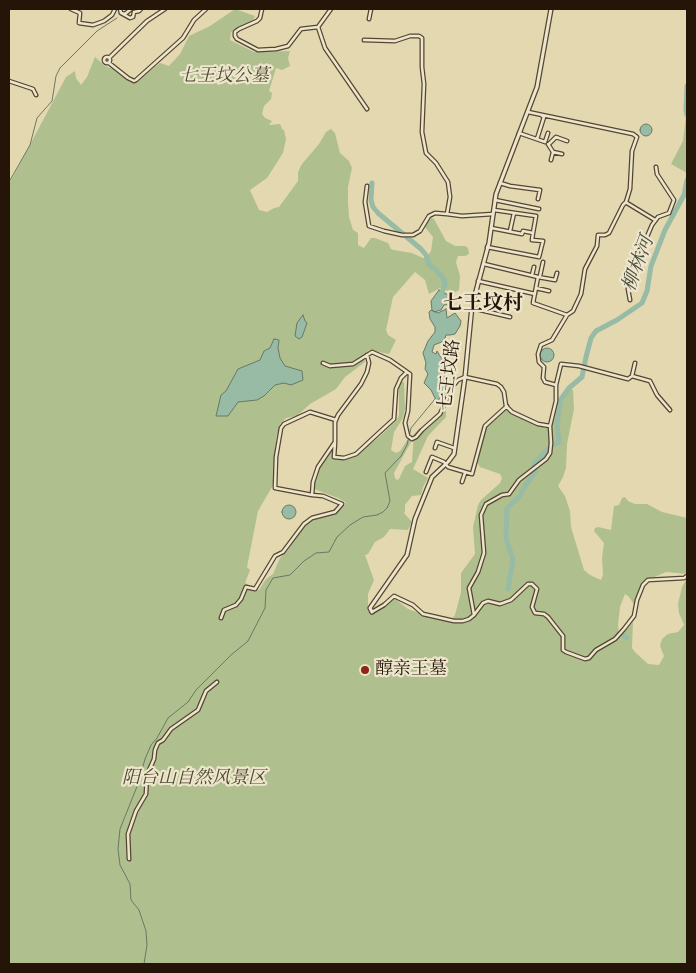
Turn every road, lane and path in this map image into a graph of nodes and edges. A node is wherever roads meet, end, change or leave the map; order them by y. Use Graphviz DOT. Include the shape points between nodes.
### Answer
graph roads {
  1 [pos="71,9"];
  2 [pos="115,9"];
  3 [pos="120,9"];
  4 [pos="131,9"];
  5 [pos="141,9"];
  6 [pos="165,9"];
  7 [pos="206,9"];
  8 [pos="262,9"];
  9 [pos="331,9"];
  10 [pos="371,9"];
  11 [pos="551,9"];
  12 [pos="121,13"];
  13 [pos="368,19"];
  14 [pos="318,26"];
  15 [pos="364,40"];
  16 [pos="9,81"];
  17 [pos="36,95"];
  18 [pos="367,109"];
  19 [pos="528,112"];
  20 [pos="541,115"];
  21 [pos="519,133"];
  22 [pos="548,133"];
  23 [pos="537,140"];
  24 [pos="567,141"];
  25 [pos="545,142"];
  26 [pos="549,144"];
  27 [pos="553,152"];
  28 [pos="562,154"];
  29 [pos="551,160"];
  30 [pos="656,166"];
  31 [pos="500,183"];
  32 [pos="367,186"];
  33 [pos="538,199"];
  34 [pos="495,200"];
  35 [pos="626,202"];
  36 [pos="540,209"];
  37 [pos="493,212"];
  38 [pos="514,213"];
  39 [pos="447,214"];
  40 [pos="656,220"];
  41 [pos="491,228"];
  42 [pos="510,231"];
  43 [pos="533,233"];
  44 [pos="488,247"];
  45 [pos="543,262"];
  46 [pos="482,263"];
  47 [pos="534,267"];
  48 [pos="557,273"];
  49 [pos="532,275"];
  50 [pos="539,276"];
  51 [pos="478,281"];
  52 [pos="536,288"];
  53 [pos="550,291"];
  54 [pos="535,294"];
  55 [pos="630,300"];
  56 [pos="472,308"];
  57 [pos="567,315"];
  58 [pos="510,316"];
  59 [pos="367,355"];
  60 [pos="323,363"];
  61 [pos="635,363"];
  62 [pos="407,372"];
  63 [pos="632,376"];
  64 [pos="465,377"];
  65 [pos="556,385"];
  66 [pos="507,406"];
  67 [pos="670,410"];
  68 [pos="336,420"];
  69 [pos="550,426"];
  70 [pos="335,442"];
  71 [pos="435,448"];
  72 [pos="454,448"];
  73 [pos="444,465"];
  74 [pos="426,472"];
  75 [pos="465,473"];
  76 [pos="462,482"];
  77 [pos="312,495"];
  78 [pos="687,576"];
  79 [pos="372,612"];
  80 [pos="474,615"];
  81 [pos="221,618"];
  82 [pos="217,682"];
  83 [pos="129,859"];
  1 -- 2 [label="street" via="80,13 79,23 93,25 104,22"];
  3 -- 12 [label="street"];
  4 -- 12 [label="street"];
  5 -- 12 [label="street" via="130,18"];
  6 -- 7 [label="street" via="109,58 105,58 106,63 136,80 183,38 194,20"];
  8 -- 14 [label="street" via="257,21 235,32 238,39 258,50 288,46 301,29"];
  9 -- 14 [label="street"];
  10 -- 13 [label="street"];
  11 -- 19 [label="street, 七王坟路" via="540,78"];
  14 -- 18 [label="street" via="325,48"];
  15 -- 39 [label="street" via="422,38 422,132 426,153 448,182"];
  16 -- 17 [label="street" via="33,89"];
  19 -- 20 [label="street"];
  19 -- 21 [label="street, 七王坟路"];
  20 -- 23 [label="street" via="544,117"];
  20 -- 35 [label="street" via="637,137 632,151"];
  21 -- 23 [label="street"];
  21 -- 31 [label="street, 七王坟路"];
  22 -- 25 [label="street"];
  23 -- 25 [label="street"];
  24 -- 26 [label="street" via="556,137"];
  25 -- 26 [label="street"];
  26 -- 27 [label="street"];
  27 -- 28 [label="street"];
  27 -- 29 [label="street"];
  30 -- 40 [label="street" via="657,174 674,200 669,213"];
  31 -- 33 [label="street" via="540,190"];
  31 -- 34 [label="street, 七王坟路"];
  32 -- 39 [label="street" via="365,202 369,226 413,235 420,231 428,216"];
  34 -- 36 [label="street"];
  34 -- 37 [label="street, 七王坟路"];
  35 -- 40 [label="street"];
  35 -- 57 [label="street" via="609,233 598,235 585,269 581,294"];
  37 -- 38 [label="street"];
  37 -- 39 [label="street" via="462,216"];
  37 -- 41 [label="street, 七王坟路"];
  38 -- 42 [label="street"];
  38 -- 43 [label="street" via="536,216"];
  40 -- 55 [label="street" via="643,246 640,261 630,276"];
  41 -- 42 [label="street"];
  41 -- 44 [label="street, 七王坟路"];
  42 -- 43 [label="street"];
  43 -- 44 [label="street" via="532,240 543,241 539,257"];
  44 -- 46 [label="street, 七王坟路"];
  45 -- 50 [label="street"];
  46 -- 49 [label="street"];
  46 -- 51 [label="street, 七王坟路"];
  47 -- 49 [label="street"];
  48 -- 50 [label="street" via="555,280"];
  49 -- 50 [label="street"];
  50 -- 52 [label="street"];
  51 -- 54 [label="street"];
  51 -- 56 [label="street, 七王坟路"];
  52 -- 53 [label="street"];
  52 -- 54 [label="street"];
  54 -- 57 [label="street" via="533,303"];
  56 -- 58 [label="street"];
  56 -- 64 [label="street, 七王坟路"];
  57 -- 65 [label="street" via="552,340 541,345 538,354 538,360 544,367 545,382"];
  59 -- 60 [label="street" via="353,364 330,366"];
  59 -- 62 [label="street" via="372,352 378,354"];
  59 -- 68 [label="street" via="367,372"];
  61 -- 63 [label="street"];
  62 -- 64 [label="street" via="410,374 405,428 412,439 440,414 453,386"];
  62 -- 70 [label="street" via="396,389 394,419 356,454 334,457"];
  63 -- 65 [label="street" via="628,379 561,364"];
  63 -- 67 [label="street" via="650,381"];
  64 -- 66 [label="street" via="497,384 504,392"];
  64 -- 72 [label="street, 七王坟路"];
  65 -- 69 [label="street"];
  66 -- 69 [label="street" via="529,420"];
  66 -- 75 [label="street" via="485,426 474,473"];
  68 -- 70 [label="street"];
  68 -- 77 [label="street" via="310,412 281,428 275,488"];
  69 -- 80 [label="street" via="549,456 519,480 508,494 489,502 481,515 484,553 469,588"];
  70 -- 77 [label="street" via="318,467 312,482"];
  71 -- 72 [label="street" via="438,442"];
  72 -- 73 [label="street, 七王坟路" via="454,454"];
  73 -- 74 [label="street" via="432,457"];
  73 -- 75 [label="street"];
  73 -- 79 [label="street, 七王坟路" via="427,487 413,524 407,556 370,608"];
  75 -- 76 [label="street"];
  77 -- 81 [label="street" via="342,504 335,512 312,518 304,524 283,552 276,556 255,589 246,587 236,605 224,610"];
  78 -- 80 [label="street" via="648,580 637,600 634,616 615,639 585,659 563,650 563,636 548,617 535,613 532,607 537,589 532,584 512,600 500,604 483,603"];
  79 -- 80 [label="street" via="394,596 431,616 463,621"];
  82 -- 83 [label="street" via="206,691 198,710 171,729 158,743 147,775 146,794 128,834"];
}
